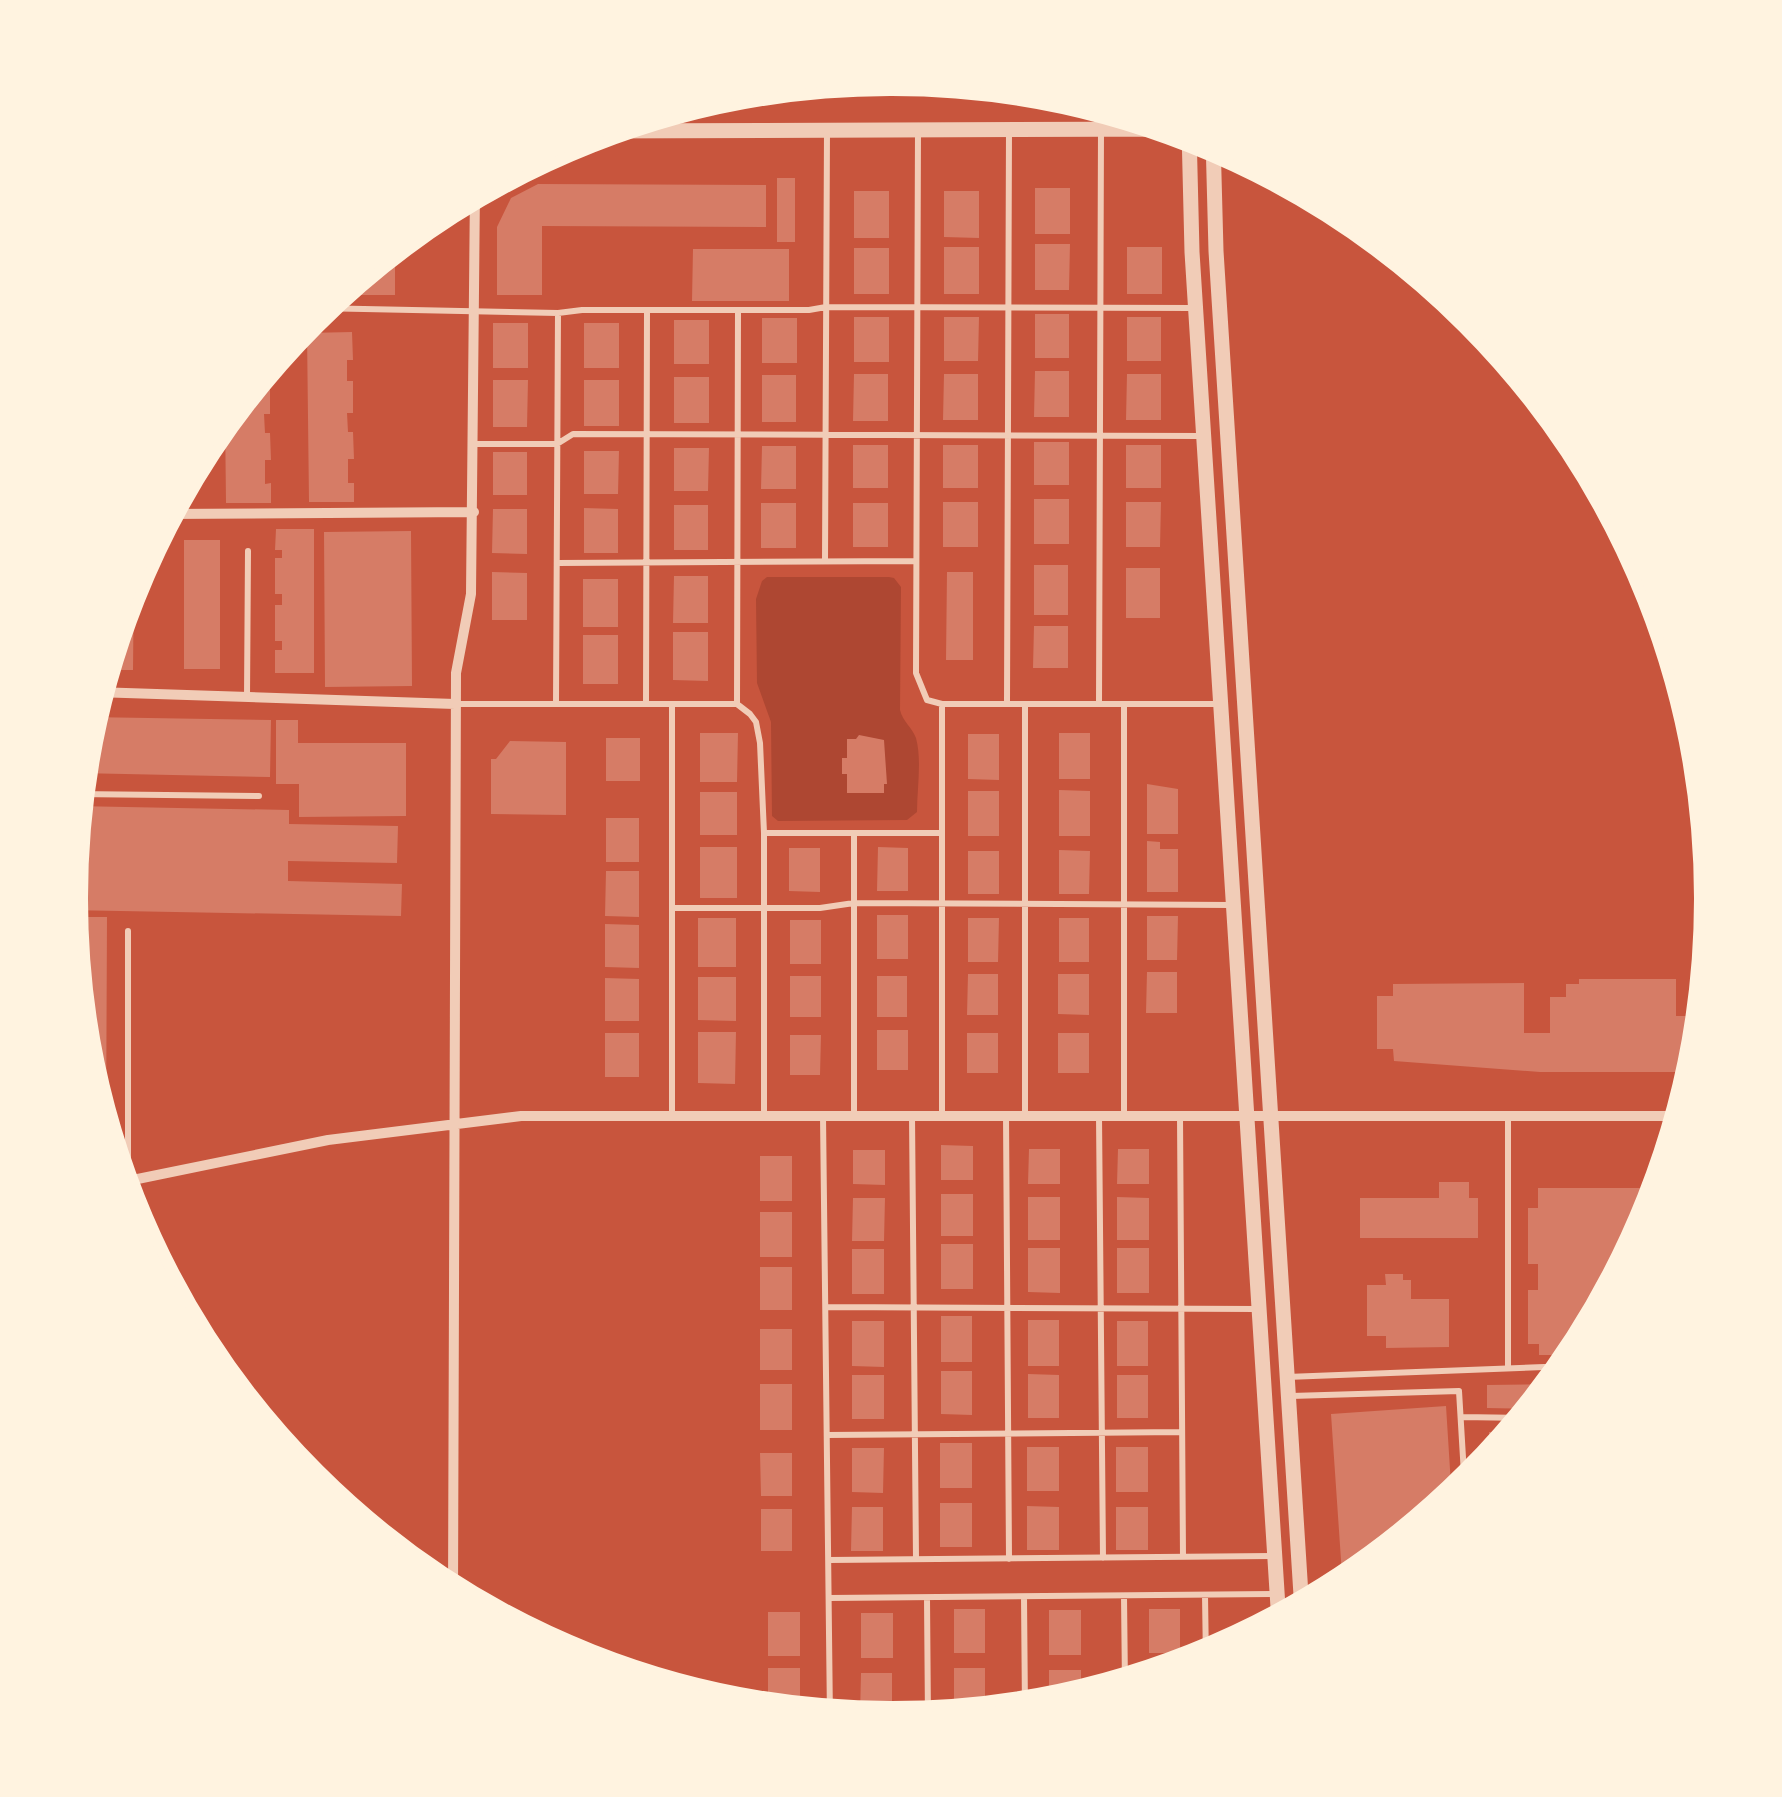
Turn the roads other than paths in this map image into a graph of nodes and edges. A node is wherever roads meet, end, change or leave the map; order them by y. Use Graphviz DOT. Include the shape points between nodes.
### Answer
graph roads {
  1 [pos="1009,129"];
  2 [pos="1101,129"];
  3 [pos="1137,129"];
  4 [pos="827,130"];
  5 [pos="918,130"];
  6 [pos="639,131"];
  7 [pos="1188,147"];
  8 [pos="1214,158"];
  9 [pos="474,206"];
  10 [pos="826,307"];
  11 [pos="917,308"];
  12 [pos="1009,308"];
  13 [pos="1100,308"];
  14 [pos="1196,308"];
  15 [pos="339,309"];
  16 [pos="647,310"];
  17 [pos="738,310"];
  18 [pos="474,312"];
  19 [pos="558,313"];
  20 [pos="646,434"];
  21 [pos="738,434"];
  22 [pos="826,435"];
  23 [pos="916,435"];
  24 [pos="1008,435"];
  25 [pos="1100,436"];
  26 [pos="1204,436"];
  27 [pos="474,444"];
  28 [pos="558,444"];
  29 [pos="474,512"];
  30 [pos="180,514"];
  31 [pos="248,551"];
  32 [pos="737,560"];
  33 [pos="826,561"];
  34 [pos="916,561"];
  35 [pos="557,563"];
  36 [pos="646,563"];
  37 [pos="109,692"];
  38 [pos="247,697"];
  39 [pos="455,704"];
  40 [pos="556,704"];
  41 [pos="646,704"];
  42 [pos="672,704"];
  43 [pos="737,704"];
  44 [pos="942,704"];
  45 [pos="1007,704"];
  46 [pos="1025,704"];
  47 [pos="1099,704"];
  48 [pos="1124,704"];
  49 [pos="1221,704"];
  50 [pos="89,794"];
  51 [pos="259,796"];
  52 [pos="764,833"];
  53 [pos="854,833"];
  54 [pos="942,833"];
  55 [pos="854,903"];
  56 [pos="942,904"];
  57 [pos="1025,904"];
  58 [pos="1124,904"];
  59 [pos="1233,904"];
  60 [pos="672,908"];
  61 [pos="764,908"];
  62 [pos="128,931"];
  63 [pos="1006,1114"];
  64 [pos="1025,1114"];
  65 [pos="764,1115"];
  66 [pos="824,1115"];
  67 [pos="854,1115"];
  68 [pos="912,1115"];
  69 [pos="942,1115"];
  70 [pos="1100,1115"];
  71 [pos="1124,1115"];
  72 [pos="672,1116"];
  73 [pos="1180,1116"];
  74 [pos="1245,1116"];
  75 [pos="1269,1116"];
  76 [pos="1508,1116"];
  77 [pos="1670,1116"];
  78 [pos="454,1123"];
  79 [pos="124,1153"];
  80 [pos="133,1180"];
  81 [pos="826,1307"];
  82 [pos="914,1307"];
  83 [pos="1007,1308"];
  84 [pos="1101,1308"];
  85 [pos="1181,1308"];
  86 [pos="1258,1309"];
  87 [pos="1550,1367"];
  88 [pos="1508,1368"];
  89 [pos="1286,1377"];
  90 [pos="1288,1396"];
  91 [pos="1461,1417"];
  92 [pos="1510,1418"];
  93 [pos="1102,1432"];
  94 [pos="1182,1432"];
  95 [pos="1008,1433"];
  96 [pos="914,1434"];
  97 [pos="828,1435"];
  98 [pos="1465,1468"];
  99 [pos="1274,1556"];
  100 [pos="1183,1557"];
  101 [pos="1103,1558"];
  102 [pos="1009,1559"];
  103 [pos="829,1560"];
  104 [pos="916,1560"];
  105 [pos="453,1578"];
  106 [pos="1277,1594"];
  107 [pos="1205,1595"];
  108 [pos="1301,1595"];
  109 [pos="1124,1596"];
  110 [pos="1024,1597"];
  111 [pos="830,1598"];
  112 [pos="927,1598"];
  113 [pos="1278,1608"];
  114 [pos="1206,1643"];
  115 [pos="1125,1672"];
  116 [pos="1025,1695"];
  117 [pos="830,1704"];
  118 [pos="928,1706"];
  1 -- 2 [label="street"];
  1 -- 5 [label="street"];
  1 -- 12 [label="lane"];
  2 -- 3 [label="street"];
  2 -- 13 [label="lane"];
  4 -- 5 [label="street"];
  4 -- 6 [label="street"];
  4 -- 10 [label="lane"];
  5 -- 11 [label="lane"];
  7 -- 14 [label="street"];
  8 -- 75 [label="street"];
  9 -- 18 [label="street"];
  10 -- 11 [label="lane"];
  10 -- 17 [label="lane"];
  10 -- 22 [label="lane"];
  11 -- 12 [label="lane"];
  11 -- 23 [label="lane"];
  12 -- 13 [label="lane"];
  12 -- 24 [label="lane"];
  13 -- 14 [label="lane"];
  13 -- 25 [label="lane"];
  14 -- 26 [label="street"];
  15 -- 18 [label="lane"];
  16 -- 17 [label="lane"];
  16 -- 19 [label="lane"];
  16 -- 20 [label="lane"];
  17 -- 21 [label="lane"];
  18 -- 19 [label="lane"];
  18 -- 27 [label="street"];
  19 -- 28 [label="lane"];
  20 -- 21 [label="lane"];
  20 -- 28 [label="lane" via="574,434"];
  20 -- 36 [label="lane"];
  21 -- 22 [label="lane"];
  21 -- 32 [label="lane"];
  22 -- 23 [label="lane"];
  22 -- 33 [label="lane"];
  23 -- 24 [label="lane"];
  23 -- 34 [label="lane"];
  24 -- 25 [label="lane"];
  24 -- 45 [label="lane"];
  25 -- 26 [label="lane"];
  25 -- 47 [label="lane"];
  26 -- 49 [label="street"];
  27 -- 28 [label="lane"];
  27 -- 29 [label="street"];
  28 -- 35 [label="lane"];
  29 -- 30 [label="street"];
  29 -- 39 [label="street" via="471,594"];
  31 -- 38 [label="lane"];
  32 -- 33 [label="lane"];
  32 -- 36 [label="lane"];
  32 -- 43 [label="lane"];
  33 -- 34 [label="lane"];
  34 -- 44 [label="lane" via="916,673 926,700"];
  35 -- 36 [label="lane"];
  35 -- 40 [label="lane"];
  36 -- 41 [label="lane"];
  37 -- 38 [label="street"];
  38 -- 39 [label="street"];
  39 -- 40 [label="lane"];
  39 -- 78 [label="street"];
  40 -- 41 [label="lane"];
  41 -- 42 [label="lane"];
  42 -- 43 [label="lane"];
  42 -- 60 [label="lane"];
  43 -- 52 [label="lane" via="756,722"];
  44 -- 45 [label="lane"];
  44 -- 54 [label="lane"];
  45 -- 46 [label="lane"];
  46 -- 47 [label="lane"];
  46 -- 57 [label="lane"];
  47 -- 48 [label="lane"];
  48 -- 49 [label="lane"];
  48 -- 58 [label="lane"];
  49 -- 59 [label="street"];
  50 -- 51 [label="lane"];
  52 -- 53 [label="lane"];
  52 -- 61 [label="lane"];
  53 -- 54 [label="lane"];
  53 -- 55 [label="lane"];
  54 -- 56 [label="lane"];
  55 -- 56 [label="lane"];
  55 -- 61 [label="lane"];
  55 -- 67 [label="lane"];
  56 -- 57 [label="lane"];
  56 -- 69 [label="lane"];
  57 -- 58 [label="lane"];
  57 -- 64 [label="lane"];
  58 -- 59 [label="lane"];
  58 -- 71 [label="lane"];
  59 -- 74 [label="street"];
  60 -- 61 [label="lane"];
  60 -- 72 [label="lane"];
  61 -- 65 [label="lane"];
  62 -- 79 [label="lane"];
  63 -- 64 [label="street"];
  63 -- 69 [label="street"];
  63 -- 83 [label="lane"];
  64 -- 70 [label="street"];
  65 -- 66 [label="street"];
  65 -- 72 [label="street"];
  66 -- 67 [label="street"];
  66 -- 81 [label="lane"];
  67 -- 68 [label="street"];
  68 -- 69 [label="street"];
  68 -- 82 [label="lane"];
  70 -- 71 [label="street"];
  70 -- 84 [label="lane"];
  71 -- 73 [label="street"];
  72 -- 78 [label="street"];
  73 -- 74 [label="street"];
  73 -- 85 [label="lane"];
  74 -- 75 [label="street"];
  74 -- 86 [label="street"];
  75 -- 76 [label="street"];
  75 -- 89 [label="street"];
  76 -- 77 [label="street"];
  76 -- 88 [label="lane"];
  78 -- 80 [label="street" via="328,1140"];
  78 -- 105 [label="street"];
  81 -- 82 [label="lane"];
  81 -- 97 [label="lane"];
  82 -- 83 [label="lane"];
  82 -- 96 [label="lane"];
  83 -- 84 [label="lane"];
  83 -- 95 [label="lane"];
  84 -- 85 [label="lane"];
  84 -- 93 [label="lane"];
  85 -- 86 [label="lane"];
  85 -- 94 [label="lane"];
  86 -- 99 [label="street"];
  87 -- 88 [label="lane"];
  88 -- 89 [label="lane"];
  89 -- 90 [label="street"];
  90 -- 91 [label="lane" via="1459,1390"];
  90 -- 108 [label="street"];
  91 -- 92 [label="lane"];
  91 -- 98 [label="lane"];
  93 -- 94 [label="lane"];
  93 -- 95 [label="lane"];
  93 -- 101 [label="lane"];
  94 -- 100 [label="lane"];
  95 -- 96 [label="lane"];
  95 -- 102 [label="lane"];
  96 -- 97 [label="lane"];
  96 -- 104 [label="lane"];
  97 -- 103 [label="lane"];
  99 -- 100 [label="lane"];
  99 -- 106 [label="street"];
  100 -- 101 [label="lane"];
  101 -- 102 [label="lane"];
  102 -- 104 [label="lane"];
  103 -- 104 [label="lane"];
  103 -- 111 [label="lane"];
  106 -- 107 [label="lane"];
  106 -- 113 [label="street"];
  107 -- 109 [label="lane"];
  107 -- 114 [label="lane"];
  109 -- 110 [label="lane"];
  109 -- 115 [label="lane"];
  110 -- 112 [label="lane"];
  110 -- 116 [label="lane"];
  111 -- 112 [label="lane"];
  111 -- 117 [label="lane"];
  112 -- 118 [label="lane"];
}
